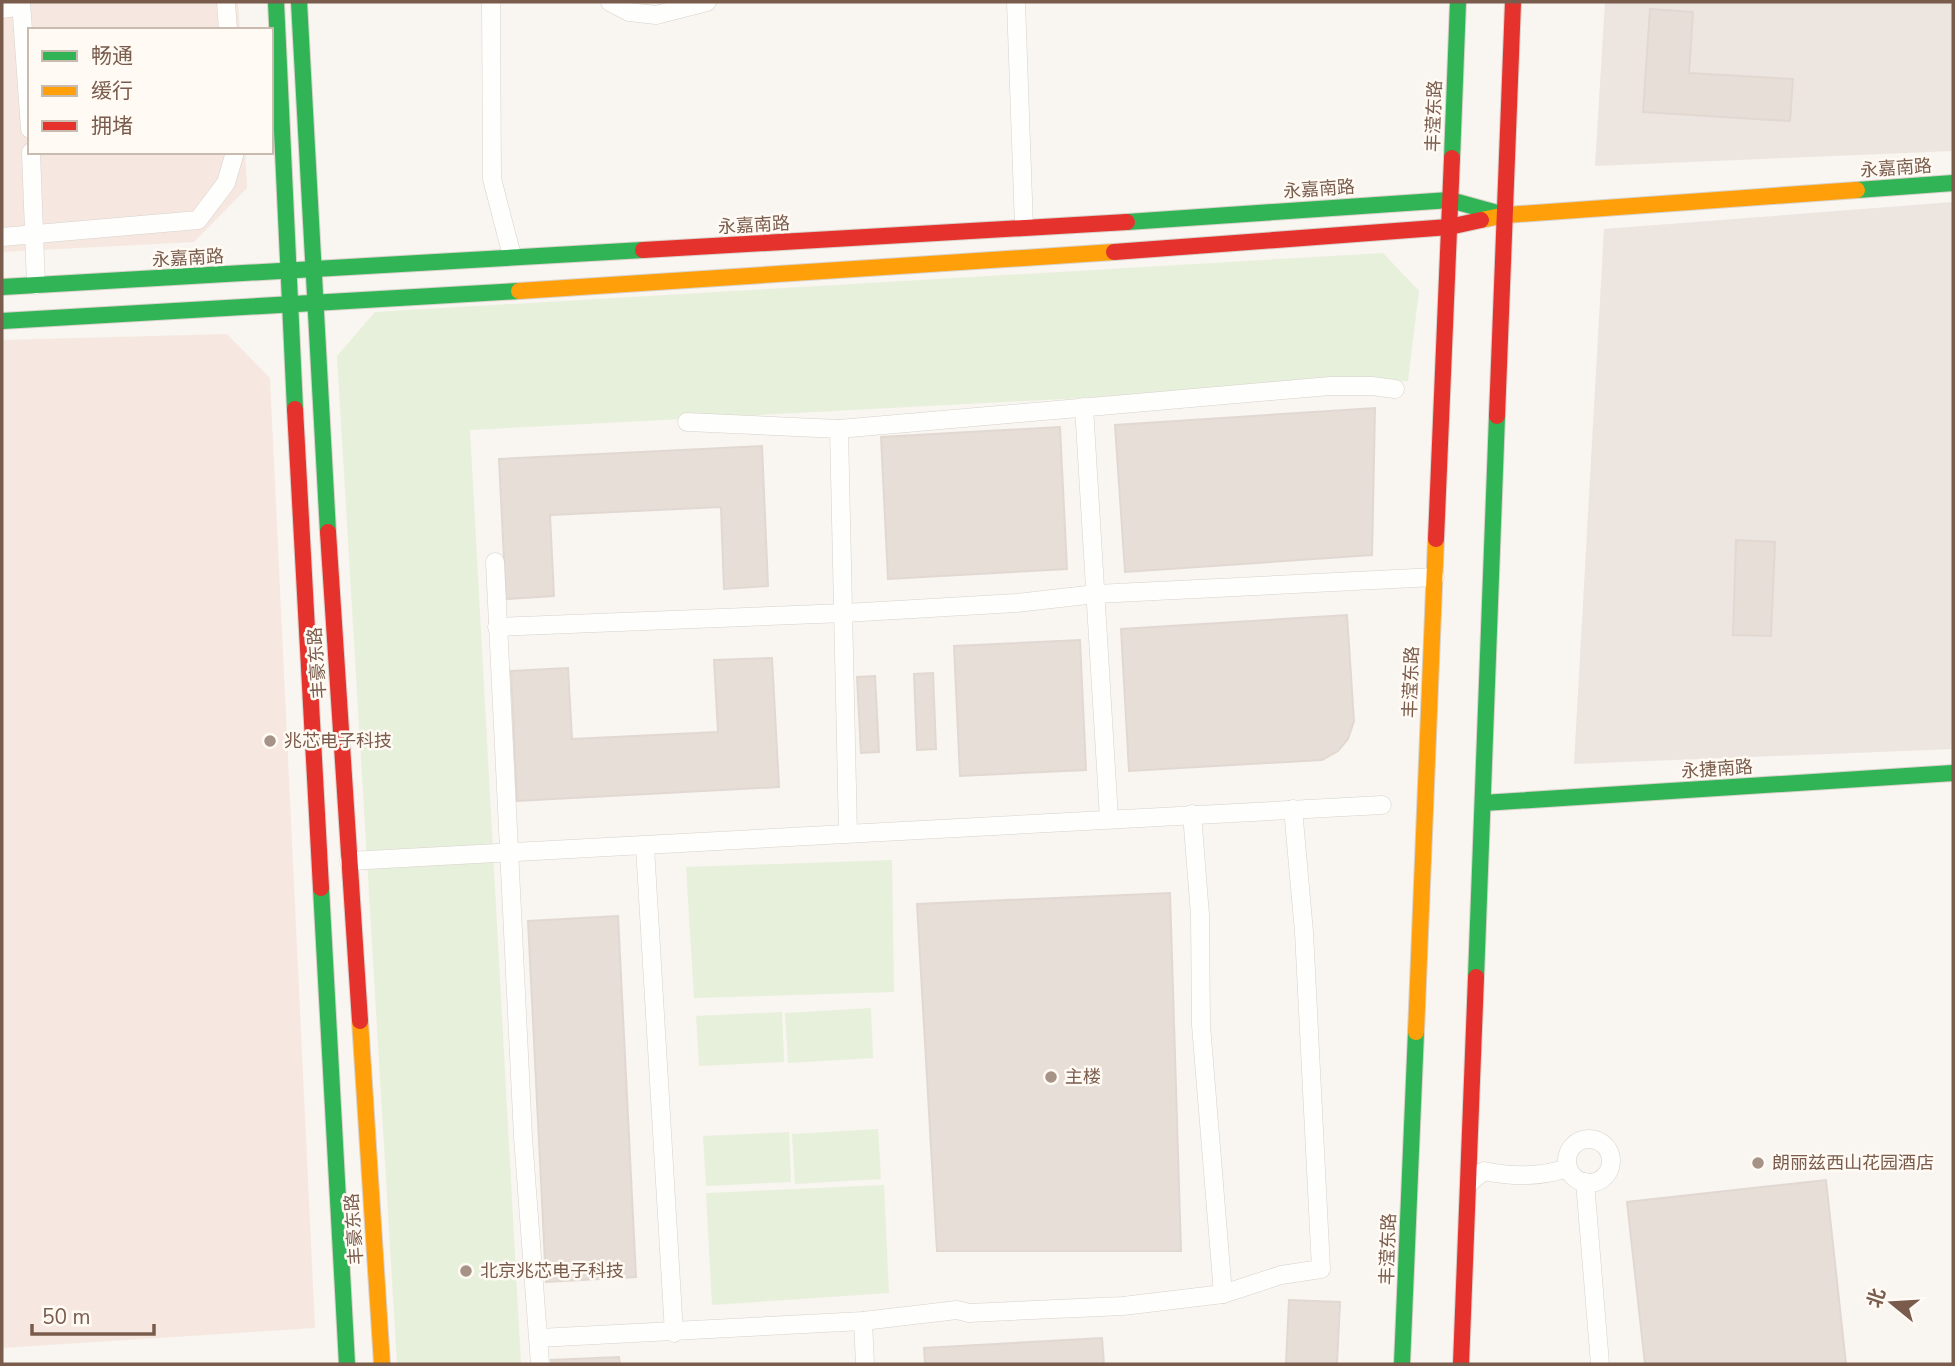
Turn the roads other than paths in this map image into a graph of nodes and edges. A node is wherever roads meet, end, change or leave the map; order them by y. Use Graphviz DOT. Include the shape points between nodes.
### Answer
graph roads {
  1 [pos="226,2"];
  2 [pos="276,2"];
  3 [pos="299,2"];
  4 [pos="491,2"];
  5 [pos="610,2"];
  6 [pos="707,2"];
  7 [pos="1016,2"];
  8 [pos="1458,2"];
  9 [pos="1513,2"];
  10 [pos="21,4"];
  11 [pos="2,9"];
  12 [pos="228,28"];
  13 [pos="28,101"];
  14 [pos="31,154"];
  15 [pos="235,154"];
  16 [pos="1953,183"];
  17 [pos="1450,200"];
  18 [pos="1506,215"];
  19 [pos="1024,227"];
  20 [pos="1449,227"];
  21 [pos="35,236"];
  22 [pos="2,237"];
  23 [pos="512,256"];
  24 [pos="312,270"];
  25 [pos="287,271"];
  26 [pos="36,285"];
  27 [pos="2,287"];
  28 [pos="313,302"];
  29 [pos="289,303"];
  30 [pos="2,321"];
  31 [pos="1395,389"];
  32 [pos="1084,407"];
  33 [pos="687,422"];
  34 [pos="839,429"];
  35 [pos="495,562"];
  36 [pos="1435,577"];
  37 [pos="1096,594"];
  38 [pos="845,612"];
  39 [pos="497,627"];
  40 [pos="1953,773"];
  41 [pos="1483,803"];
  42 [pos="1382,805"];
  43 [pos="1293,809"];
  44 [pos="1192,814"];
  45 [pos="1109,818"];
  46 [pos="848,833"];
  47 [pos="645,847"];
  48 [pos="509,854"];
  49 [pos="349,861"];
  50 [pos="1568,1168"];
  51 [pos="1585,1182"];
  52 [pos="1469,1183"];
  53 [pos="1223,1294"];
  54 [pos="863,1321"];
  55 [pos="674,1333"];
  56 [pos="539,1338"];
  57 [pos="347,1364"];
  58 [pos="383,1364"];
  59 [pos="540,1364"];
  60 [pos="865,1364"];
  61 [pos="1402,1364"];
  62 [pos="1461,1364"];
  63 [pos="1600,1364"];
  1 -- 12 [label="street"];
  2 -- 25 [label="street, 丰豪东路"];
  3 -- 24 [label="street, 丰豪东路"];
  4 -- 23 [label="street" via="492,179"];
  5 -- 6 [label="street" via="629,12 656,15"];
  7 -- 19 [label="street"];
  8 -- 17 [label="street, 丰滢东路"];
  9 -- 18 [label="street"];
  10 -- 11 [label="street"];
  10 -- 13 [label="street"];
  14 -- 21 [label="street"];
  15 -- 21 [label="street" via="226,183 198,220"];
  16 -- 18 [label="street, 永嘉南路"];
  17 -- 18 [label="street, 永嘉南路"];
  17 -- 19 [label="street, 永嘉南路"];
  17 -- 20 [label="street, 丰滢东路"];
  18 -- 20 [label="street, 永嘉南路"];
  18 -- 41 [label="street"];
  19 -- 23 [label="street, 永嘉南路"];
  20 -- 28 [label="street, 永嘉南路" via="901,268"];
  20 -- 36 [label="street, 丰滢东路"];
  21 -- 22 [label="street"];
  21 -- 26 [label="street"];
  23 -- 24 [label="street, 永嘉南路"];
  24 -- 25 [label="street, 永嘉南路"];
  24 -- 28 [label="street, 丰豪东路"];
  25 -- 26 [label="street, 永嘉南路"];
  25 -- 29 [label="street, 丰豪东路"];
  26 -- 27 [label="street, 永嘉南路"];
  28 -- 29 [label="street, 永嘉南路"];
  28 -- 49 [label="street, 丰豪东路"];
  29 -- 30 [label="street, 永嘉南路"];
  29 -- 57 [label="street, 丰豪东路"];
  31 -- 32 [label="street" via="1330,386"];
  32 -- 34 [label="street"];
  32 -- 37 [label="street"];
  33 -- 34 [label="street"];
  34 -- 38 [label="street"];
  35 -- 39 [label="street"];
  36 -- 37 [label="street"];
  36 -- 61 [label="street, 丰滢东路"];
  37 -- 38 [label="street"];
  37 -- 45 [label="street"];
  38 -- 39 [label="street"];
  38 -- 46 [label="street"];
  39 -- 48 [label="street"];
  40 -- 41 [label="street, 永捷南路"];
  41 -- 52 [label="street"];
  42 -- 43 [label="street"];
  43 -- 44 [label="street"];
  43 -- 53 [label="street" via="1304,932 1321,1269 1281,1275"];
  44 -- 45 [label="street"];
  44 -- 53 [label="street" via="1200,915 1201,1025"];
  45 -- 46 [label="street"];
  46 -- 47 [label="street"];
  47 -- 48 [label="street"];
  47 -- 55 [label="street"];
  48 -- 49 [label="street"];
  48 -- 56 [label="street"];
  49 -- 58 [label="street, 丰豪东路"];
  50 -- 51 [label="street"];
  50 -- 51 [label="street" via="1568,1154 1576,1143 1589,1139 1601,1143 1610,1154 1609,1169 1599,1180"];
  50 -- 52 [label="street" via="1550,1174 1484,1171"];
  51 -- 63 [label="street"];
  52 -- 62 [label="street"];
  53 -- 54 [label="street" via="1123,1306 957,1310"];
  54 -- 55 [label="street"];
  54 -- 60 [label="street"];
  55 -- 56 [label="street"];
  56 -- 59 [label="street"];
}
